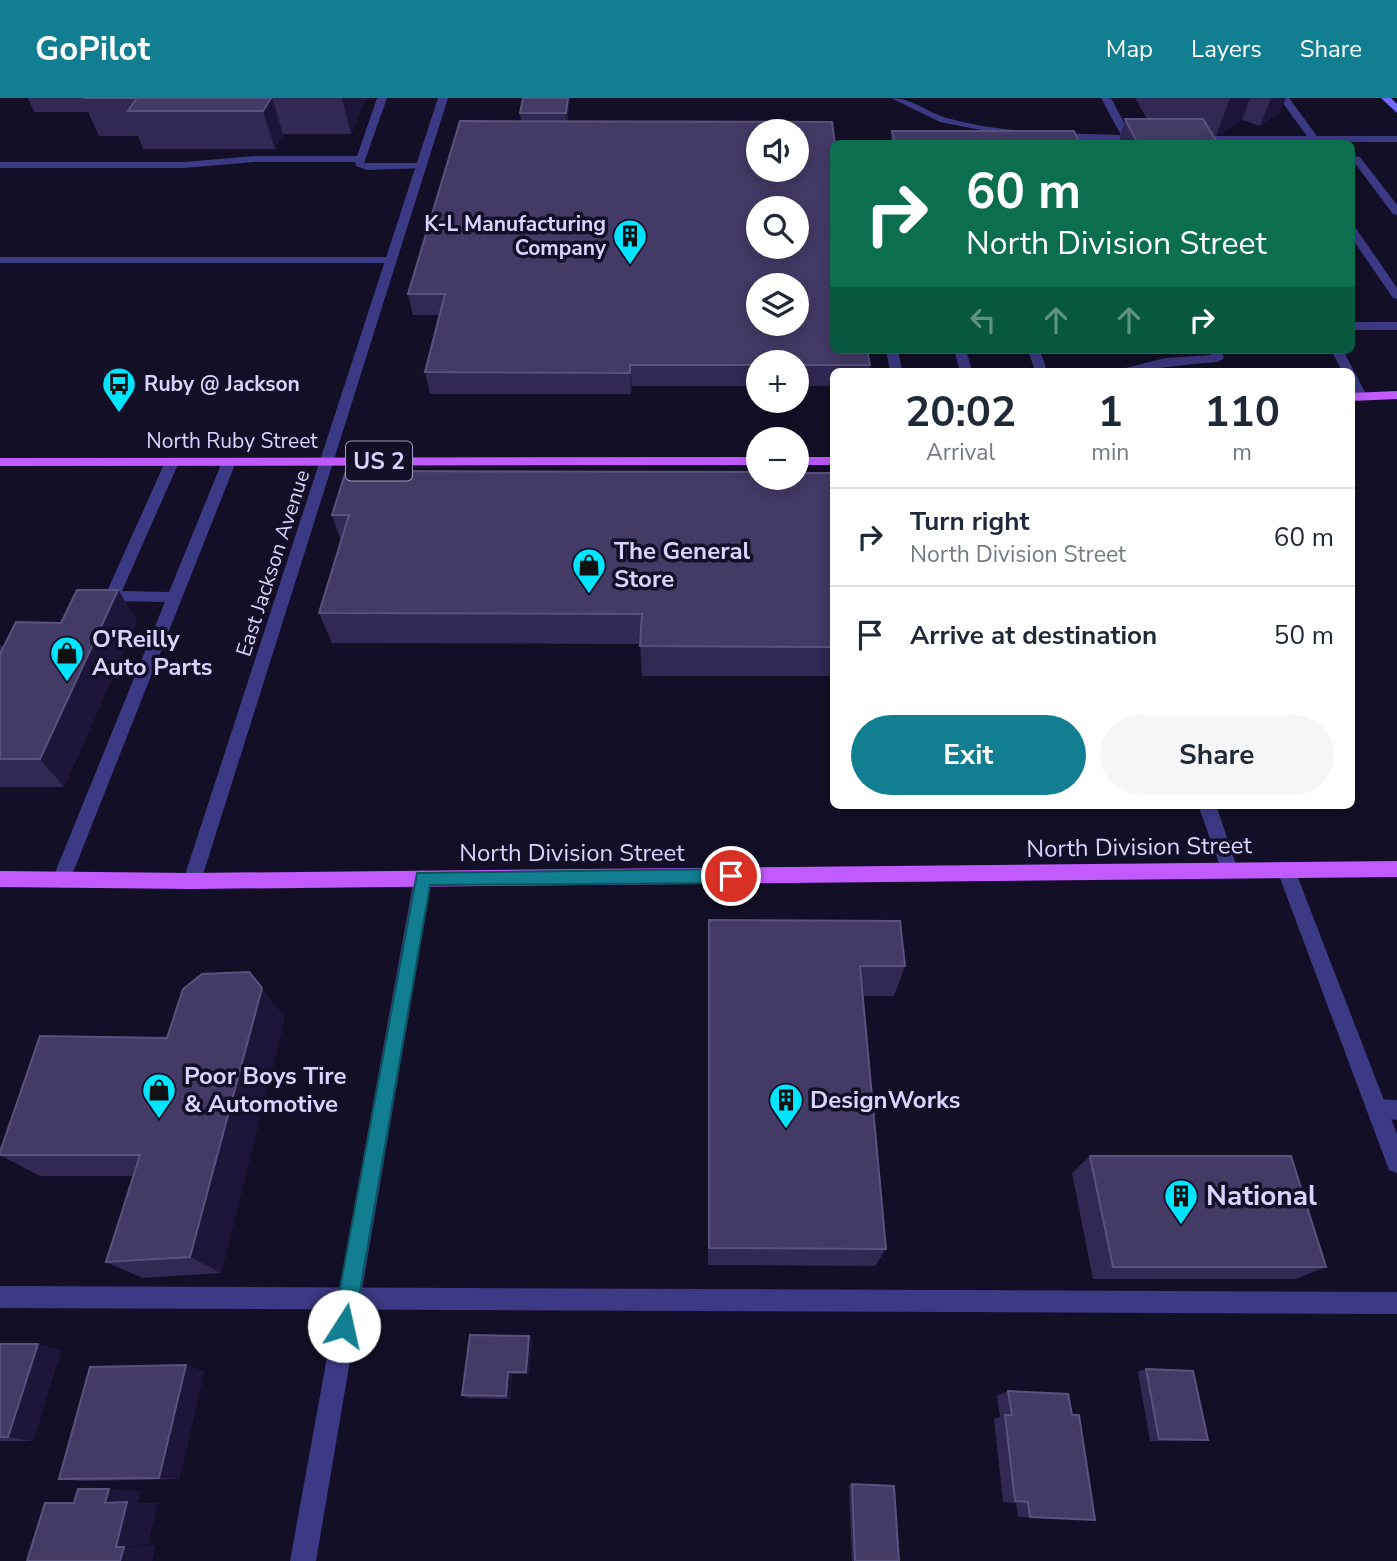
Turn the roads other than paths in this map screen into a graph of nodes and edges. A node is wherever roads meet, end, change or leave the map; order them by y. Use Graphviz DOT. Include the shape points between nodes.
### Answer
graph roads {
  1 [pos="382,98"];
  2 [pos="443,98"];
  3 [pos="896,98"];
  4 [pos="1106,98"];
  5 [pos="1284,98"];
  6 [pos="1387,98"];
  7 [pos="1397,110"];
  8 [pos="1020,139"];
  9 [pos="1128,139"];
  10 [pos="1152,139"];
  11 [pos="1188,139"];
  12 [pos="1314,139"];
  13 [pos="1397,139"];
  14 [pos="1203,140"];
  15 [pos="1287,140"];
  16 [pos="359,159"];
  17 [pos="1355,159"];
  18 [pos="0,165"];
  19 [pos="422,166"];
  20 [pos="1397,212"];
  21 [pos="1355,235"];
  22 [pos="0,260"];
  23 [pos="392,260"];
  24 [pos="1397,296"];
  25 [pos="1355,326"];
  26 [pos="1397,326"];
  27 [pos="1216,354"];
  28 [pos="1135,368"];
  29 [pos="1397,394"];
  30 [pos="1356,396"];
  31 [pos="328,461"];
  32 [pos="746,461"];
  33 [pos="809,461"];
  34 [pos="830,461"];
  35 [pos="0,462"];
  36 [pos="172,462"];
  37 [pos="229,462"];
  38 [pos="175,597"];
  39 [pos="1208,809"];
  40 [pos="1397,869"];
  41 [pos="1229,870"];
  42 [pos="1286,870"];
  43 [pos="423,878"];
  44 [pos="0,879"];
  45 [pos="61,880"];
  46 [pos="192,881"];
  47 [pos="1387,1110"];
  48 [pos="1397,1162"];
  49 [pos="0,1297"];
  50 [pos="348,1300"];
  51 [pos="1397,1303"];
  52 [pos="303,1561"];
  1 -- 16 [label="street"];
  2 -- 19 [label="street, East Jackson Avenue"];
  3 -- 8 [label="street" via="943,120"];
  4 -- 9 [label="street"];
  5 -- 12 [label="street"];
  6 -- 7 [label="street"];
  8 -- 9 [label="street"];
  9 -- 10 [label="street"];
  11 -- 14 [label="street"];
  12 -- 13 [label="street"];
  12 -- 15 [label="street"];
  16 -- 18 [label="street"];
  16 -- 19 [label="street" via="359,164 367,167"];
  17 -- 20 [label="street"];
  19 -- 23 [label="street, East Jackson Avenue"];
  21 -- 24 [label="street"];
  22 -- 23 [label="street"];
  23 -- 31 [label="street, East Jackson Avenue"];
  25 -- 26 [label="street"];
  27 -- 28 [label="street" via="1218,358"];
  29 -- 30 [label="main road"];
  31 -- 32 [label="main road, North Ruby Street / US 2"];
  31 -- 37 [label="main road, North Ruby Street / US 2"];
  31 -- 46 [label="street, East Jackson Avenue"];
  33 -- 34 [label="main road"];
  35 -- 36 [label="main road, North Ruby Street / US 2"];
  36 -- 37 [label="main road, North Ruby Street / US 2"];
  36 -- 38 [label="street" via="112,596"];
  37 -- 38 [label="street"];
  38 -- 45 [label="street"];
  39 -- 41 [label="street"];
  40 -- 42 [label="main road, North Division Street"];
  41 -- 42 [label="main road, North Division Street"];
  41 -- 43 [label="main road, North Division Street"];
  42 -- 47 [label="street"];
  43 -- 46 [label="main road, North Division Street"];
  43 -- 50 [label="street"];
  44 -- 45 [label="main road, North Division Street"];
  45 -- 46 [label="main road, North Division Street"];
  47 -- 48 [label="street"];
  49 -- 50 [label="street"];
  50 -- 51 [label="street"];
  50 -- 52 [label="street"];
}
